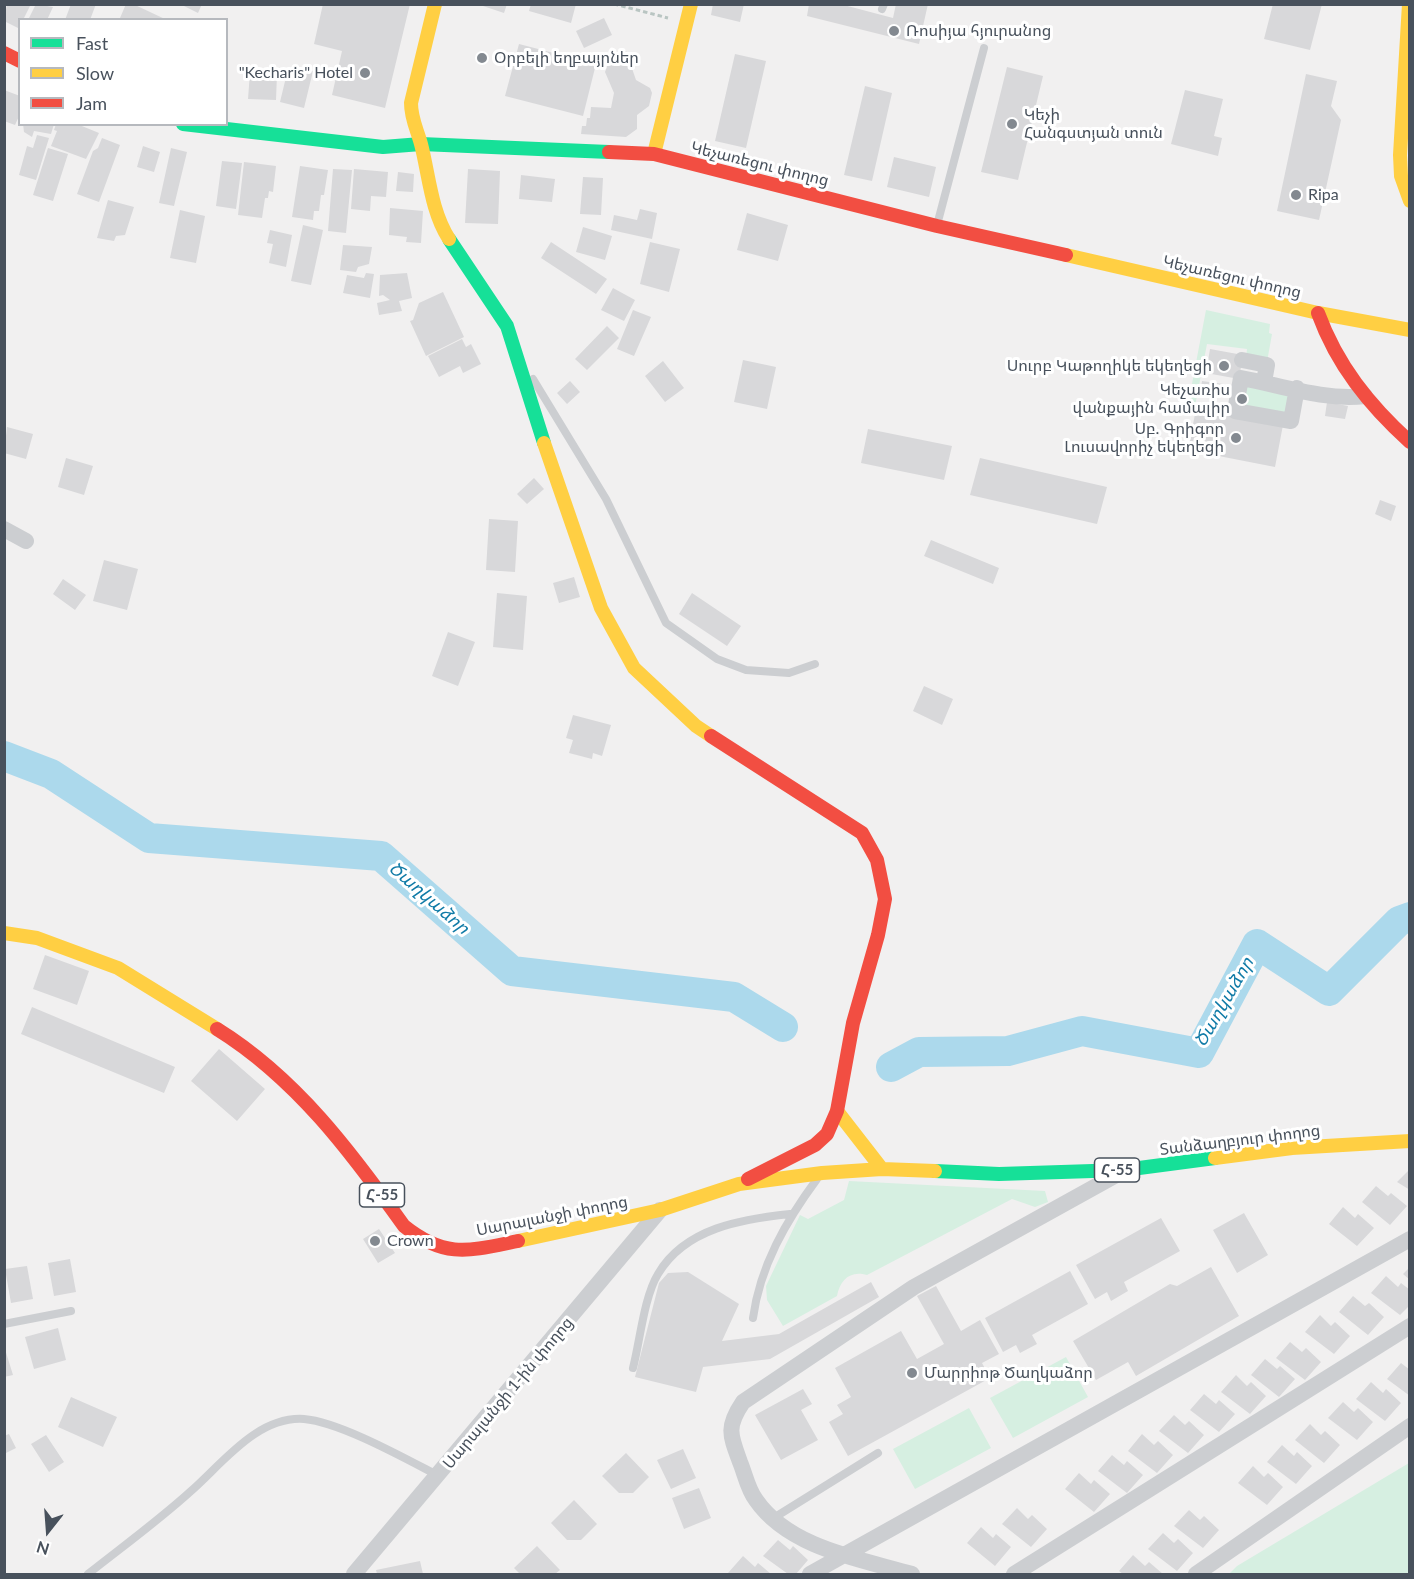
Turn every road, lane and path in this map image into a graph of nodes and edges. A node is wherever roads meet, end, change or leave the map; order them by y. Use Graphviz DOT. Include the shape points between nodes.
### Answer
graph roads {
  1 [pos="435,4"];
  2 [pos="614,4"];
  3 [pos="691,4"];
  4 [pos="1409,4"];
  5 [pos="687,23"];
  6 [pos="984,48"];
  7 [pos="4,53"];
  8 [pos="18,60"];
  9 [pos="200,126"];
  10 [pos="422,144"];
  11 [pos="654,154"];
  12 [pos="1410,201"];
  13 [pos="937,225"];
  14 [pos="1318,313"];
  15 [pos="1410,330"];
  16 [pos="517,354"];
  17 [pos="1242,360"];
  18 [pos="1264,382"];
  19 [pos="1298,388"];
  20 [pos="1365,396"];
  21 [pos="1410,442"];
  22 [pos="4,529"];
  23 [pos="26,541"];
  24 [pos="815,664"];
  25 [pos="4,933"];
  26 [pos="837,1111"];
  27 [pos="1410,1141"];
  28 [pos="882,1169"];
  29 [pos="1124,1170"];
  30 [pos="822,1173"];
  31 [pos="739,1184"];
  32 [pos="660,1210"];
  33 [pos="790,1214"];
  34 [pos="1410,1239"];
  35 [pos="71,1311"];
  36 [pos="753,1318"];
  37 [pos="4,1324"];
  38 [pos="1410,1326"];
  39 [pos="633,1368"];
  40 [pos="1410,1426"];
  41 [pos="878,1453"];
  42 [pos="439,1476"];
  43 [pos="772,1519"];
  44 [pos="847,1555"];
  45 [pos="88,1575"];
  46 [pos="354,1575"];
  47 [pos="810,1575"];
  48 [pos="912,1575"];
  49 [pos="1014,1575"];
  50 [pos="1197,1575"];
  1 -- 10 [label="main road" via="411,103 411,119"];
  2 -- 5 [label="path"];
  3 -- 5 [label="main road"];
  4 -- 12 [label="main road" via="1400,155 1401,176"];
  5 -- 11 [label="main road"];
  6 -- 13 [label="lane"];
  7 -- 8 [label="main road"];
  9 -- 10 [label="main road, Կեչառեցու փողոց" via="383,147"];
  10 -- 11 [label="main road, Կեչառեցու փողոց"];
  10 -- 16 [label="main road" via="424,166 442,228 507,326"];
  11 -- 13 [label="main road, Կեչառեցու փողոց"];
  13 -- 14 [label="main road, Կեչառեցու փողոց"];
  14 -- 15 [label="main road, Կեչառեցու փողոց"];
  14 -- 20 [label="main road" via="1327,342"];
  16 -- 24 [label="lane" via="606,499 666,623 717,659 746,670 789,673"];
  16 -- 26 [label="main road" via="550,463 602,608 634,668 696,726 862,833 876,860 885,899 853,1023"];
  17 -- 18 [label="street" via="1267,364"];
  18 -- 19 [label="street"];
  18 -- 19 [label="street" via="1241,378 1235,411 1292,421"];
  19 -- 20 [label="street" via="1346,398"];
  20 -- 21 [label="main road" via="1382,418"];
  22 -- 23 [label="street"];
  25 -- 32 [label="main road, Սարալանջի փողոց / Հ-55" via="37,938 118,968 249,1049 305,1099 404,1226 424,1242 446,1250 483,1248"];
  26 -- 28 [label="main road"];
  26 -- 31 [label="main road" via="827,1134 815,1145"];
  27 -- 29 [label="main road, Տանձաղբյուր փողոց / Հ-55" via="1292,1148"];
  28 -- 29 [label="main road, Տանձաղբյուր փողոց / Հ-55" via="999,1174"];
  28 -- 30 [label="main road, Տանձաղբյուր փողոց / Հ-55"];
  29 -- 43 [label="street" via="914,1287 743,1402 732,1418 730,1436 754,1499"];
  30 -- 31 [label="main road, Սարալանջի փողոց / Հ-55"];
  30 -- 33 [label="lane"];
  31 -- 32 [label="main road, Սարալանջի փողոց / Հ-55"];
  32 -- 42 [label="street, Սարալանջի 1-ին փողոց"];
  33 -- 36 [label="lane" via="757,1288"];
  33 -- 39 [label="lane" via="750,1218 722,1226 673,1254 657,1276"];
  34 -- 44 [label="street"];
  35 -- 37 [label="lane"];
  38 -- 49 [label="street"];
  40 -- 50 [label="street"];
  41 -- 43 [label="lane"];
  42 -- 45 [label="lane" via="349,1433 304,1419 288,1421 240,1444 191,1492"];
  42 -- 46 [label="street, Սարալանջի 1-ին փողոց"];
  43 -- 44 [label="street" via="798,1536"];
  44 -- 47 [label="street"];
  44 -- 48 [label="street"];
}
